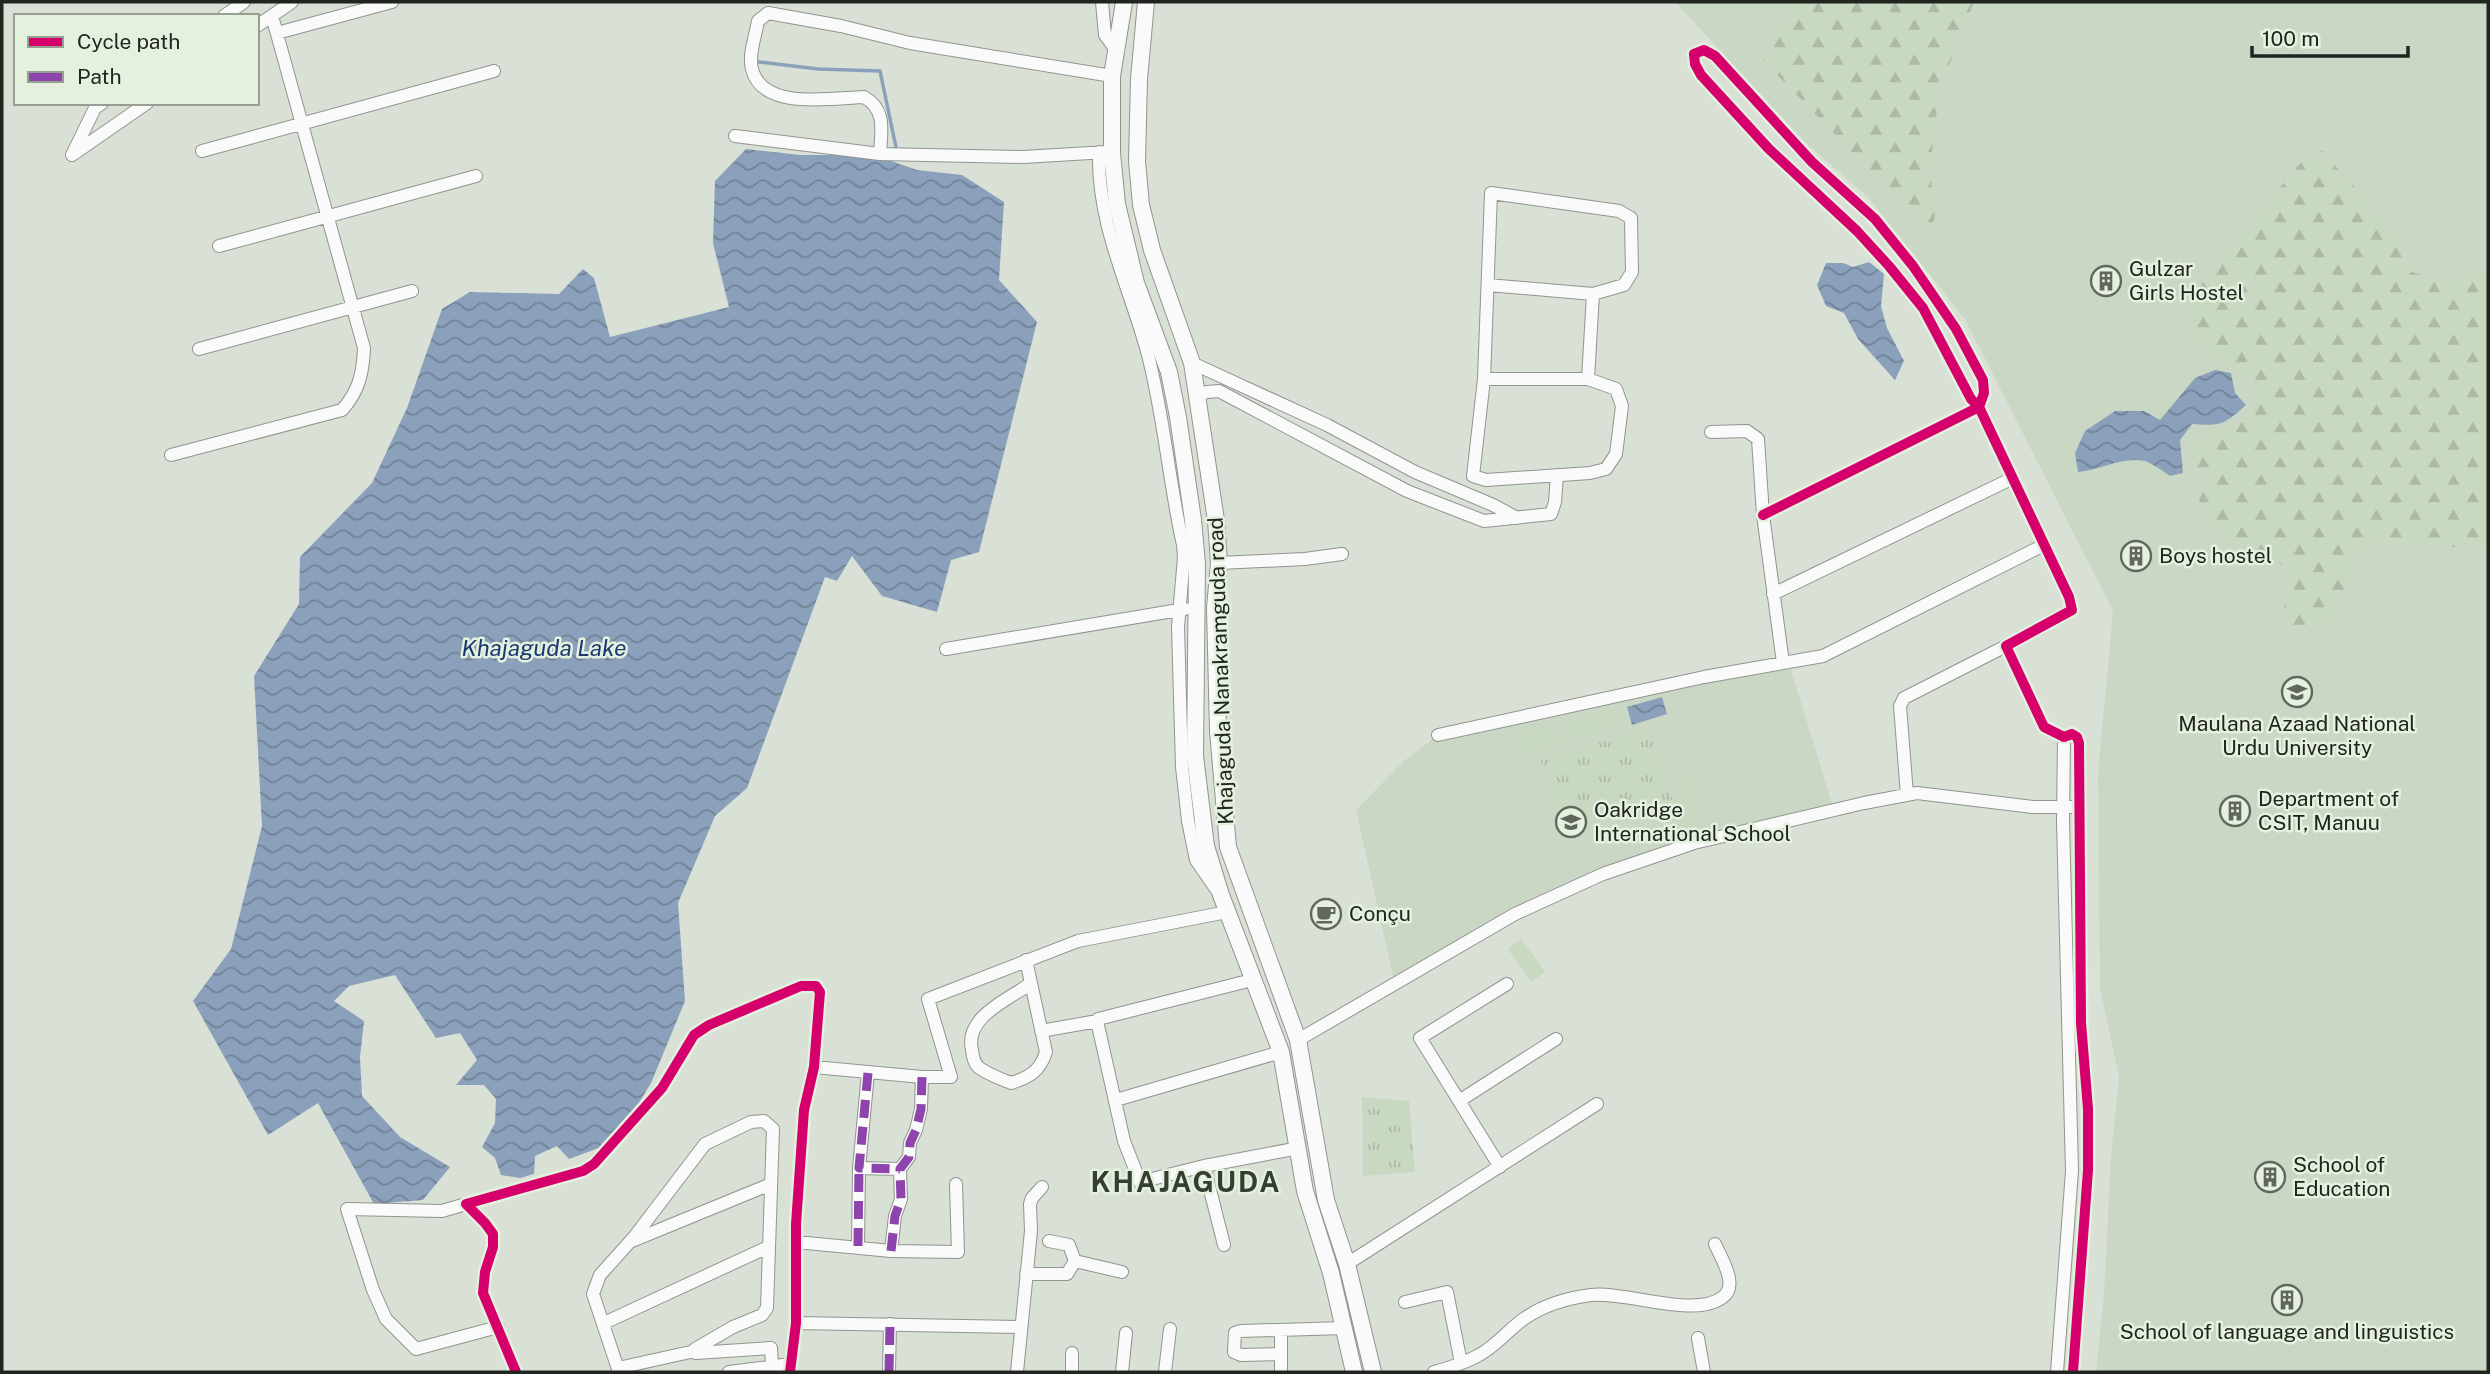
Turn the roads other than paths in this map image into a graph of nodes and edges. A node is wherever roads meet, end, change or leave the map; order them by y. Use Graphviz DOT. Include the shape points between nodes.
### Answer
graph roads {
  1 [pos="244,2"];
  2 [pos="292,2"];
  3 [pos="392,2"];
  4 [pos="1102,2"];
  5 [pos="1124,2"];
  6 [pos="1146,2"];
  7 [pos="227,14"];
  8 [pos="272,16"];
  9 [pos="259,25"];
  10 [pos="277,33"];
  11 [pos="1116,50"];
  12 [pos="494,71"];
  13 [pos="1112,76"];
  14 [pos="99,105"];
  15 [pos="144,105"];
  16 [pos="302,123"];
  17 [pos="735,136"];
  18 [pos="202,151"];
  19 [pos="1105,152"];
  20 [pos="880,154"];
  21 [pos="476,176"];
  22 [pos="328,216"];
  23 [pos="219,246"];
  24 [pos="1488,285"];
  25 [pos="411,290"];
  26 [pos="1593,294"];
  27 [pos="353,307"];
  28 [pos="199,349"];
  29 [pos="1192,363"];
  30 [pos="1483,379"];
  31 [pos="1588,379"];
  32 [pos="1197,396"];
  33 [pos="1979,407"];
  34 [pos="1711,432"];
  35 [pos="171,455"];
  36 [pos="1555,475"];
  37 [pos="2011,479"];
  38 [pos="1763,514"];
  39 [pos="1519,519"];
  40 [pos="2044,545"];
  41 [pos="1342,554"];
  42 [pos="1219,563"];
  43 [pos="1773,594"];
  44 [pos="1188,609"];
  45 [pos="2006,646"];
  46 [pos="946,649"];
  47 [pos="1783,663"];
  48 [pos="1438,735"];
  49 [pos="2071,737"];
  50 [pos="1907,795"];
  51 [pos="2063,806"];
  52 [pos="2079,807"];
  53 [pos="1227,912"];
  54 [pos="1026,960"];
  55 [pos="1252,980"];
  56 [pos="1030,984"];
  57 [pos="1507,984"];
  58 [pos="1097,1021"];
  59 [pos="1041,1031"];
  60 [pos="1556,1039"];
  61 [pos="1298,1040"];
  62 [pos="1281,1052"];
  63 [pos="814,1067"];
  64 [pos="868,1073"];
  65 [pos="922,1077"];
  66 [pos="1116,1100"];
  67 [pos="1459,1101"];
  68 [pos="1597,1104"];
  69 [pos="1299,1148"];
  70 [pos="1204,1166"];
  71 [pos="1500,1167"];
  72 [pos="859,1168"];
  73 [pos="900,1169"];
  74 [pos="771,1184"];
  75 [pos="956,1184"];
  76 [pos="1042,1187"];
  77 [pos="466,1205"];
  78 [pos="630,1241"];
  79 [pos="1049,1241"];
  80 [pos="796,1242"];
  81 [pos="1715,1244"];
  82 [pos="1224,1245"];
  83 [pos="858,1246"];
  84 [pos="768,1247"];
  85 [pos="891,1251"];
  86 [pos="1075,1261"];
  87 [pos="1347,1264"];
  88 [pos="1122,1272"];
  89 [pos="1027,1274"];
  90 [pos="1405,1302"];
  91 [pos="604,1323"];
  92 [pos="796,1323"];
  93 [pos="890,1324"];
  94 [pos="498,1327"];
  95 [pos="1021,1327"];
  96 [pos="1344,1328"];
  97 [pos="1170,1329"];
  98 [pos="1281,1330"];
  99 [pos="1126,1333"];
  100 [pos="1698,1338"];
  101 [pos="695,1351"];
  102 [pos="1072,1353"];
  103 [pos="1281,1354"];
  104 [pos="1461,1363"];
  105 [pos="772,1366"];
  106 [pos="791,1368"];
  107 [pos="618,1370"];
  108 [pos="516,1372"];
  109 [pos="729,1372"];
  110 [pos="889,1372"];
  111 [pos="1018,1372"];
  112 [pos="1072,1372"];
  113 [pos="1122,1372"];
  114 [pos="1165,1372"];
  115 [pos="1281,1372"];
  116 [pos="1354,1372"];
  117 [pos="1373,1372"];
  118 [pos="1434,1372"];
  119 [pos="1704,1372"];
  120 [pos="2057,1372"];
  121 [pos="2073,1372"];
  1 -- 7 [label="street"];
  2 -- 8 [label="street"];
  3 -- 10 [label="street"];
  4 -- 11 [label="street" via="1105,35"];
  5 -- 11 [label="main road, Khajaguda Nanakramguda road"];
  6 -- 29 [label="main road, Khajaguda Nanakramguda road" via="1138,93 1141,205"];
  8 -- 9 [label="street"];
  8 -- 10 [label="street"];
  10 -- 16 [label="street"];
  11 -- 13 [label="main road, Khajaguda Nanakramguda road"];
  12 -- 16 [label="street"];
  13 -- 19 [label="main road, Khajaguda Nanakramguda road"];
  13 -- 20 [label="street" via="909,43 773,12 763,15 758,20 751,66 758,82 782,97 864,97 872,101 881,116"];
  14 -- 15 [label="street" via="72,155"];
  16 -- 18 [label="street"];
  16 -- 22 [label="street"];
  17 -- 20 [label="street"];
  19 -- 20 [label="street" via="1023,157"];
  19 -- 44 [label="main road, Khajaguda Nanakramguda road" via="1125,246 1169,372 1178,417 1180,488 1197,558"];
  21 -- 22 [label="street"];
  22 -- 23 [label="street"];
  22 -- 27 [label="street"];
  24 -- 26 [label="street"];
  24 -- 26 [label="street" via="1491,193 1627,214 1632,224 1630,279"];
  24 -- 30 [label="street"];
  25 -- 27 [label="street"];
  26 -- 31 [label="street"];
  27 -- 28 [label="street"];
  27 -- 35 [label="street" via="364,348 363,373 355,396 342,411"];
  29 -- 32 [label="main road, Khajaguda Nanakramguda road"];
  29 -- 39 [label="street"];
  30 -- 31 [label="street"];
  30 -- 36 [label="street" via="1473,476 1486,480"];
  31 -- 36 [label="street" via="1616,389 1619,397 1616,454 1599,472"];
  32 -- 39 [label="street" via="1219,391 1407,491 1485,521"];
  32 -- 42 [label="main road, Khajaguda Nanakramguda road"];
  33 -- 33 [label="street" via="1923,308 1889,266 1718,94 1701,75 1693,54 1704,50 1715,56 1898,247 1976,365 1984,393"];
  33 -- 37 [label="street"];
  33 -- 38 [label="street"];
  34 -- 38 [label="street" via="1746,432 1758,439"];
  36 -- 39 [label="street" via="1551,514"];
  37 -- 40 [label="street"];
  37 -- 43 [label="street"];
  38 -- 43 [label="street"];
  40 -- 45 [label="street" via="2072,610"];
  40 -- 47 [label="street" via="1836,650"];
  41 -- 42 [label="street"];
  42 -- 61 [label="main road, Khajaguda Nanakramguda road" via="1215,643 1228,847"];
  43 -- 47 [label="street"];
  44 -- 46 [label="street"];
  44 -- 53 [label="main road, Khajaguda Nanakramguda road" via="1195,756 1206,846"];
  45 -- 49 [label="street" via="2044,727"];
  45 -- 50 [label="street" via="1904,698 1900,706"];
  47 -- 48 [label="street"];
  49 -- 51 [label="street"];
  49 -- 52 [label="street"];
  50 -- 51 [label="street"];
  50 -- 61 [label="street" via="1694,843 1603,874 1515,914"];
  51 -- 52 [label="street"];
  51 -- 120 [label="street" via="2072,1171"];
  52 -- 121 [label="street" via="2088,1170"];
  53 -- 54 [label="street" via="1100,935"];
  53 -- 55 [label="main road, Khajaguda Nanakramguda road"];
  54 -- 56 [label="street"];
  54 -- 65 [label="street" via="928,999 951,1077"];
  55 -- 58 [label="street"];
  55 -- 62 [label="main road, Khajaguda Nanakramguda road"];
  56 -- 59 [label="street"];
  56 -- 59 [label="street" via="980,1021 970,1045 974,1062 1011,1083 1023,1079 1042,1066 1046,1052"];
  57 -- 67 [label="street" via="1420,1038"];
  58 -- 59 [label="street"];
  58 -- 66 [label="street"];
  60 -- 67 [label="street"];
  61 -- 87 [label="main road, Khajaguda Nanakramguda road" via="1326,1200"];
  62 -- 66 [label="street"];
  62 -- 69 [label="main road, Khajaguda Nanakramguda road"];
  63 -- 64 [label="street"];
  63 -- 77 [label="street" via="820,992 810,984 694,1035 663,1087 594,1164"];
  63 -- 80 [label="street" via="804,1110"];
  64 -- 65 [label="street"];
  64 -- 72 [label="street"];
  65 -- 73 [label="street" via="916,1130 909,1157"];
  66 -- 70 [label="street" via="1124,1141 1140,1182"];
  67 -- 71 [label="street"];
  68 -- 71 [label="street"];
  69 -- 70 [label="street"];
  69 -- 96 [label="main road, Khajaguda Nanakramguda road" via="1305,1191"];
  70 -- 82 [label="street"];
  71 -- 87 [label="street"];
  72 -- 73 [label="street"];
  72 -- 83 [label="street"];
  73 -- 85 [label="street" via="900,1206"];
  74 -- 78 [label="street"];
  74 -- 78 [label="street" via="773,1129 764,1121 751,1122 705,1144"];
  74 -- 84 [label="street"];
  75 -- 85 [label="street" via="958,1252"];
  76 -- 89 [label="street" via="1030,1204"];
  77 -- 94 [label="street" via="493,1234 483,1293"];
  77 -- 94 [label="street" via="442,1211 347,1209 386,1319 416,1349"];
  78 -- 91 [label="street" via="600,1275 593,1294"];
  79 -- 86 [label="street" via="1069,1245"];
  80 -- 83 [label="street"];
  80 -- 92 [label="street"];
  81 -- 104 [label="street" via="1730,1289 1714,1302 1690,1307 1615,1295 1564,1300 1525,1318 1481,1354"];
  83 -- 85 [label="street"];
  84 -- 91 [label="street"];
  84 -- 101 [label="street" via="767,1308"];
  86 -- 88 [label="street"];
  86 -- 89 [label="street" via="1067,1274"];
  87 -- 117 [label="main road, Khajaguda Nanakramguda road"];
  89 -- 95 [label="street"];
  90 -- 104 [label="street" via="1447,1292"];
  91 -- 107 [label="street"];
  92 -- 93 [label="street"];
  92 -- 106 [label="street"];
  93 -- 95 [label="street"];
  93 -- 110 [label="street"];
  94 -- 108 [label="street"];
  95 -- 111 [label="street"];
  96 -- 98 [label="street"];
  96 -- 116 [label="main road, Khajaguda Nanakramguda road"];
  97 -- 114 [label="street"];
  98 -- 103 [label="street"];
  98 -- 103 [label="street" via="1235,1333 1234,1352"];
  99 -- 113 [label="street"];
  100 -- 119 [label="street"];
  101 -- 105 [label="street" via="771,1348"];
  101 -- 107 [label="street"];
  102 -- 112 [label="street"];
  103 -- 115 [label="street"];
  104 -- 118 [label="street"];
  105 -- 106 [label="street"];
  105 -- 109 [label="street"];
}
